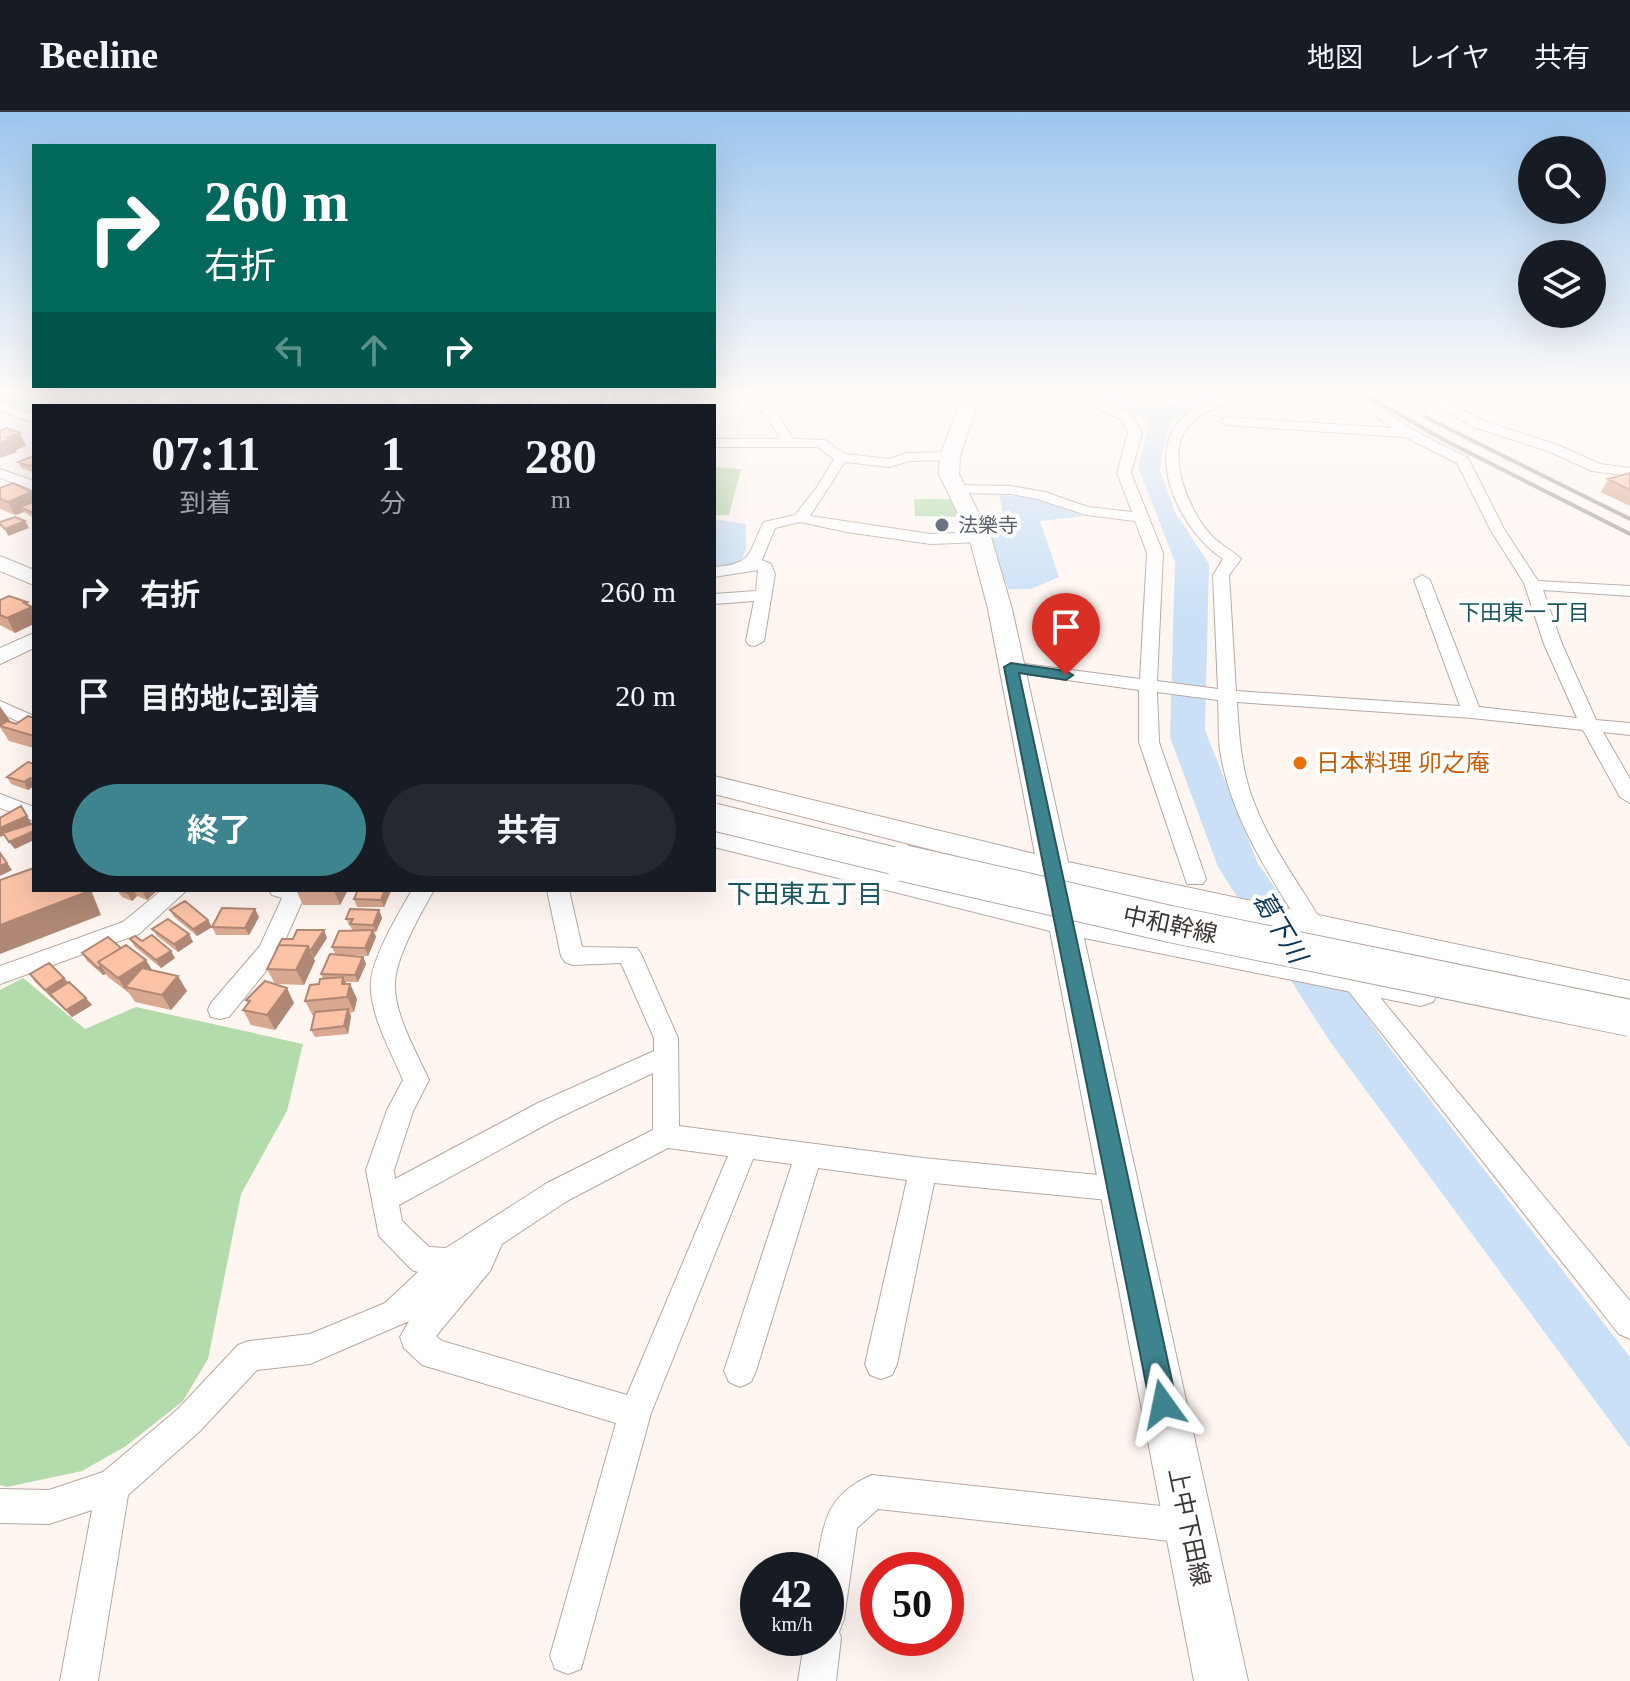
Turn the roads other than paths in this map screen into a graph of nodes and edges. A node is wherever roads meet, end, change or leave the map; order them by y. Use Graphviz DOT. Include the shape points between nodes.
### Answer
graph roads {
  1 [pos="15,467"];
  2 [pos="836,467"];
  3 [pos="949,467"];
  4 [pos="1126,467"];
  5 [pos="1173,467"];
  6 [pos="1466,467"];
  7 [pos="1595,467"];
  8 [pos="1612,471"];
  9 [pos="1630,472"];
  10 [pos="1630,479"];
  11 [pos="32,485"];
  12 [pos="958,489"];
  13 [pos="1139,517"];
  14 [pos="800,518"];
  15 [pos="980,537"];
  16 [pos="753,562"];
  17 [pos="0,563"];
  18 [pos="716,572"];
  19 [pos="0,577"];
  20 [pos="32,577"];
  21 [pos="1422,580"];
  22 [pos="1533,585"];
  23 [pos="32,591"];
  24 [pos="1630,591"];
  25 [pos="764,595"];
  26 [pos="716,599"];
  27 [pos="32,641"];
  28 [pos="755,641"];
  29 [pos="0,657"];
  30 [pos="1011,667"];
  31 [pos="1148,688"];
  32 [pos="1227,696"];
  33 [pos="0,706"];
  34 [pos="1472,712"];
  35 [pos="29,722"];
  36 [pos="1589,724"];
  37 [pos="1630,729"];
  38 [pos="0,734"];
  39 [pos="716,785"];
  40 [pos="716,797"];
  41 [pos="1630,797"];
  42 [pos="4,808"];
  43 [pos="32,814"];
  44 [pos="716,818"];
  45 [pos="716,837"];
  46 [pos="1052,869"];
  47 [pos="1200,890"];
  48 [pos="174,892"];
  49 [pos="290,892"];
  50 [pos="422,892"];
  51 [pos="558,892"];
  52 [pos="1062,922"];
  53 [pos="1310,923"];
  54 [pos="0,975"];
  55 [pos="1353,980"];
  56 [pos="1630,996"];
  57 [pos="220,1010"];
  58 [pos="1630,1018"];
  59 [pos="1630,1035"];
  60 [pos="666,1056"];
  61 [pos="666,1136"];
  62 [pos="745,1146"];
  63 [pos="809,1155"];
  64 [pos="923,1170"];
  65 [pos="1119,1189"];
  66 [pos="384,1199"];
  67 [pos="491,1236"];
  68 [pos="450,1262"];
  69 [pos="1618,1295"];
  70 [pos="1630,1324"];
  71 [pos="881,1364"];
  72 [pos="740,1371"];
  73 [pos="635,1413"];
  74 [pos="113,1486"];
  75 [pos="0,1506"];
  76 [pos="1189,1526"];
  77 [pos="836,1552"];
  78 [pos="568,1656"];
  79 [pos="820,1656"];
  80 [pos="79,1681"];
  81 [pos="817,1681"];
  82 [pos="1221,1681"];
  1 -- 11 [label="street" via="0,473"];
  2 -- 14 [label="street"];
  3 -- 12 [label="main road, 上中下田線"];
  4 -- 13 [label="street"];
  5 -- 32 [label="street" via="1204,537 1233,559 1221,575"];
  6 -- 22 [label="street"];
  7 -- 8 [label="street"];
  8 -- 9 [label="street"];
  8 -- 10 [label="street"];
  12 -- 13 [label="street" via="1026,493 1086,511"];
  12 -- 15 [label="main road, 上中下田線"];
  13 -- 31 [label="street" via="1155,553"];
  14 -- 15 [label="street" via="931,539"];
  14 -- 16 [label="street" via="769,525"];
  15 -- 30 [label="main road, 上中下田線"];
  16 -- 18 [label="street" via="745,570"];
  16 -- 25 [label="street" via="765,567"];
  17 -- 20 [label="main road"];
  19 -- 23 [label="main road"];
  21 -- 34 [label="street"];
  22 -- 24 [label="street"];
  22 -- 36 [label="street"];
  25 -- 26 [label="street"];
  25 -- 28 [label="street"];
  27 -- 29 [label="street"];
  30 -- 31 [label="street"];
  30 -- 46 [label="main road, 上中下田線"];
  31 -- 32 [label="street"];
  31 -- 47 [label="street" via="1149,742"];
  32 -- 34 [label="street"];
  32 -- 53 [label="street" via="1230,751 1243,801"];
  33 -- 35 [label="street"];
  34 -- 36 [label="street"];
  35 -- 38 [label="street"];
  36 -- 37 [label="street"];
  36 -- 41 [label="street"];
  39 -- 46 [label="main road"];
  40 -- 56 [label="main road, 中和幹線" via="1145,900"];
  42 -- 43 [label="street"];
  44 -- 58 [label="main road, 中和幹線, bridge" via="1139,919"];
  45 -- 52 [label="main road"];
  46 -- 47 [label="main road"];
  46 -- 52 [label="main road, 上中下田線"];
  47 -- 53 [label="main road"];
  48 -- 54 [label="street" via="131,928"];
  49 -- 57 [label="street" via="295,893 270,950"];
  50 -- 66 [label="street" via="383,981 416,1080 380,1170"];
  51 -- 60 [label="street" via="573,956 629,954 666,1038"];
  52 -- 55 [label="main road"];
  52 -- 65 [label="main road, 上中下田線"];
  53 -- 55 [label="street"];
  53 -- 56 [label="main road"];
  55 -- 59 [label="main road"];
  55 -- 69 [label="street"];
  60 -- 61 [label="street"];
  60 -- 66 [label="street" via="547,1111"];
  61 -- 62 [label="street"];
  61 -- 67 [label="street" via="557,1192"];
  62 -- 63 [label="street"];
  62 -- 73 [label="street"];
  63 -- 64 [label="street"];
  63 -- 72 [label="street"];
  64 -- 65 [label="street"];
  64 -- 71 [label="street"];
  65 -- 76 [label="main road, 上中下田線"];
  66 -- 68 [label="street" via="389,1227 422,1260"];
  67 -- 68 [label="street"];
  67 -- 73 [label="street" via="480,1261 415,1337 433,1354"];
  68 -- 74 [label="street" via="396,1313 310,1349 249,1356 189,1420"];
  69 -- 70 [label="street"];
  73 -- 78 [label="street"];
  74 -- 75 [label="street" via="49,1507"];
  74 -- 80 [label="street"];
  76 -- 77 [label="street" via="872,1492 841,1519"];
  76 -- 82 [label="main road, 上中下田線"];
  79 -- 81 [label="street"];
}
